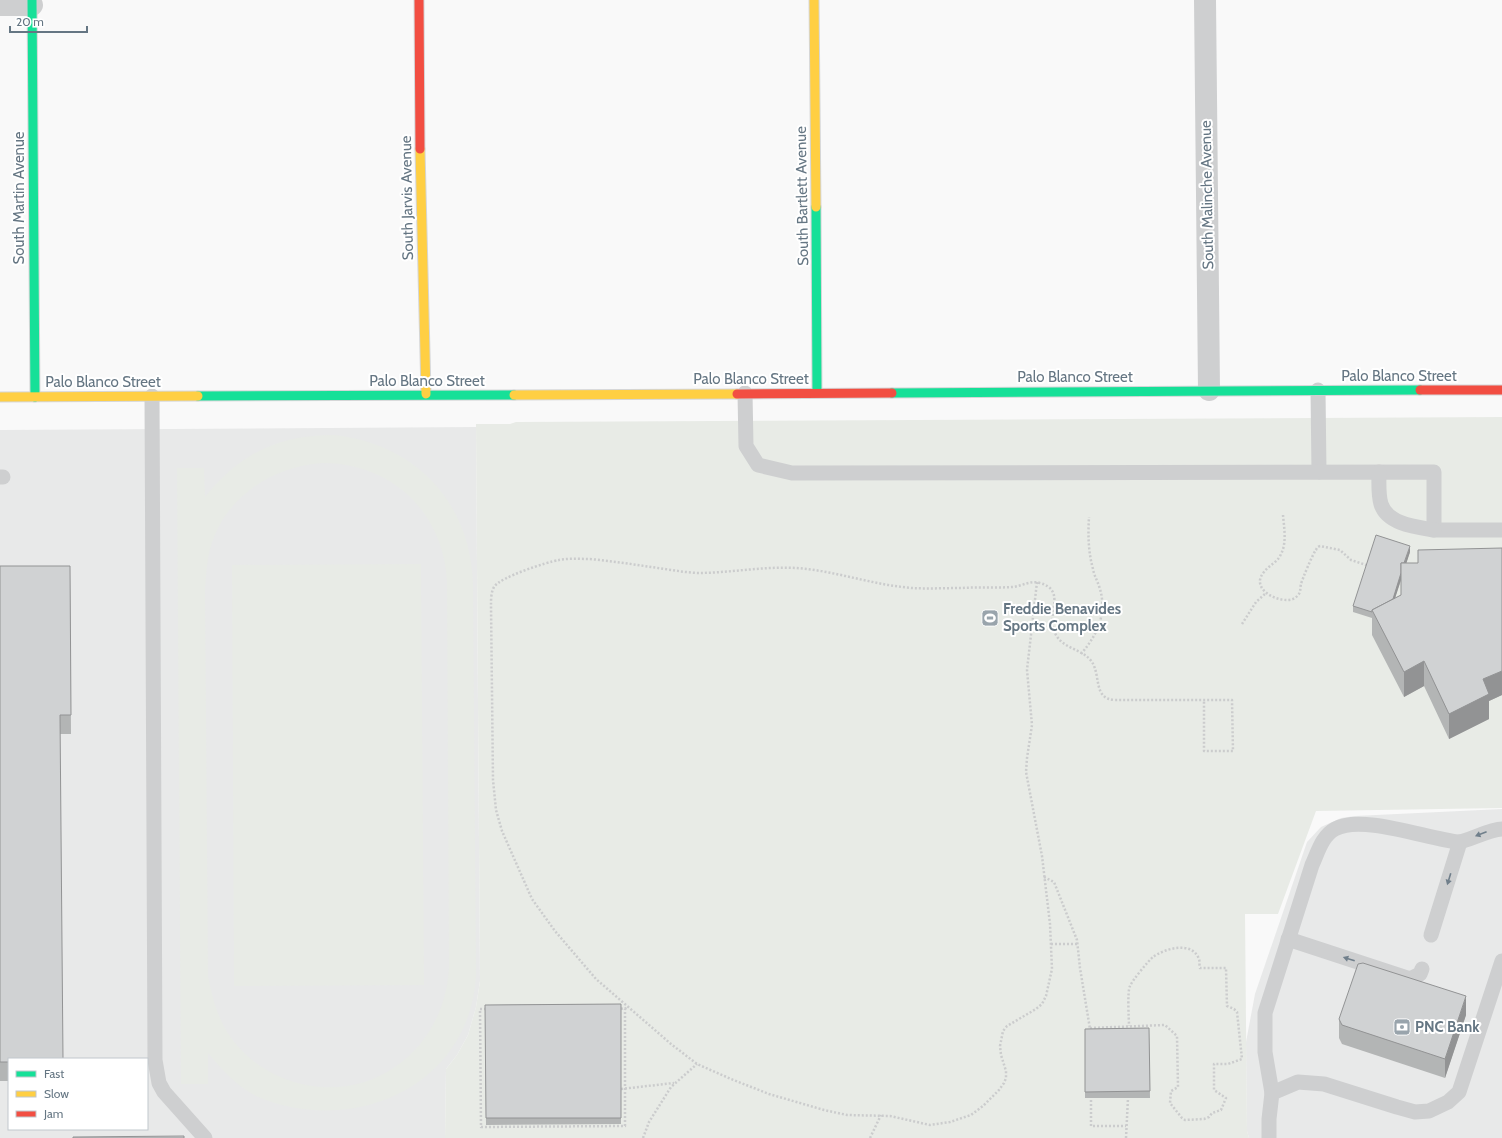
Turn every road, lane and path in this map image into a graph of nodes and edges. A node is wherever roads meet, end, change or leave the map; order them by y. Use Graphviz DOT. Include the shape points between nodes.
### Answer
graph roads {
  1 [pos="419,0"];
  2 [pos="814,0"];
  3 [pos="1205,0"];
  4 [pos="32,2"];
  5 [pos="0,5"];
  6 [pos="1208,390"];
  7 [pos="1318,390"];
  8 [pos="1502,390"];
  9 [pos="817,392"];
  10 [pos="745,393"];
  11 [pos="426,394"];
  12 [pos="152,396"];
  13 [pos="0,397"];
  14 [pos="35,397"];
  15 [pos="1319,472"];
  16 [pos="1379,472"];
  17 [pos="1283,515"];
  18 [pos="1089,517"];
  19 [pos="1434,530"];
  20 [pos="1502,530"];
  21 [pos="1369,566"];
  22 [pos="1037,582"];
  23 [pos="1266,593"];
  24 [pos="1242,624"];
  25 [pos="1081,654"];
  26 [pos="1204,700"];
  27 [pos="1502,829"];
  28 [pos="1460,842"];
  29 [pos="1044,877"];
  30 [pos="1431,935"];
  31 [pos="1288,939"];
  32 [pos="1051,944"];
  33 [pos="1077,944"];
  34 [pos="1502,961"];
  35 [pos="1422,968"];
  36 [pos="627,1006"];
  37 [pos="613,1008"];
  38 [pos="488,1009"];
  39 [pos="625,1009"];
  40 [pos="1129,1026"];
  41 [pos="1090,1028"];
  42 [pos="1092,1035"];
  43 [pos="697,1064"];
  44 [pos="675,1083"];
  45 [pos="1092,1088"];
  46 [pos="623,1089"];
  47 [pos="1272,1092"];
  48 [pos="1128,1098"];
  49 [pos="881,1115"];
  50 [pos="1126,1126"];
  51 [pos="205,1138"];
  52 [pos="643,1138"];
  53 [pos="870,1138"];
  54 [pos="1126,1138"];
  55 [pos="1269,1138"];
  1 -- 11 [label="street, South Jarvis Avenue" via="419,120"];
  2 -- 9 [label="street, South Bartlett Avenue"];
  3 -- 6 [label="street, South Malinche Avenue"];
  4 -- 5 [label="street"];
  4 -- 14 [label="street, South Martin Avenue"];
  6 -- 7 [label="street, Palo Blanco Street"];
  6 -- 9 [label="street, Palo Blanco Street"];
  7 -- 8 [label="street, Palo Blanco Street"];
  7 -- 15 [label="lane"];
  9 -- 10 [label="street, Palo Blanco Street"];
  10 -- 11 [label="street, Palo Blanco Street"];
  10 -- 15 [label="lane" via="746,446 758,465 792,473"];
  11 -- 12 [label="street, Palo Blanco Street"];
  12 -- 14 [label="street, Palo Blanco Street"];
  12 -- 51 [label="lane" via="155,1060 159,1083 164,1092"];
  13 -- 14 [label="street, Palo Blanco Street"];
  15 -- 16 [label="lane"];
  16 -- 19 [label="lane" via="1380,503 1384,512 1411,527"];
  16 -- 19 [label="lane" via="1434,472"];
  17 -- 23 [label="path" via="1285,538 1282,554 1261,576"];
  18 -- 25 [label="path" via="1088,546 1100,586 1102,603 1098,629"];
  19 -- 20 [label="lane"];
  21 -- 23 [label="path" via="1351,560 1340,550 1320,546 1316,548 1298,596 1292,600 1282,600 1270,597"];
  22 -- 25 [label="path" via="1052,591 1055,599 1052,620 1055,634 1065,645"];
  22 -- 29 [label="path" via="1027,670 1032,725 1026,772"];
  22 -- 36 [label="path" via="1014,587 913,588 796,568 697,573 575,559 546,563 497,584 491,605 493,780 496,810 502,831 540,913 596,979"];
  23 -- 24 [label="path" via="1256,602"];
  25 -- 26 [label="path" via="1092,662 1100,691 1108,700"];
  26 -- 26 [label="path" via="1204,751 1233,751 1232,700"];
  27 -- 28 [label="lane, one-way" via="1494,829"];
  28 -- 30 [label="lane, one-way"];
  28 -- 31 [label="lane" via="1363,824 1345,825 1334,830 1323,841 1312,864"];
  29 -- 32 [label="path"];
  29 -- 33 [label="path" via="1054,882"];
  35 -- 31 [label="lane, one-way" via="1420,974 1410,979"];
  31 -- 47 [label="lane" via="1265,1013 1265,1052"];
  32 -- 33 [label="path"];
  32 -- 49 [label="path" via="1052,969 1042,1004 1003,1031 1000,1046 1006,1078 1000,1090 971,1115 938,1125"];
  33 -- 41 [label="path"];
  34 -- 47 [label="lane" via="1459,1092 1448,1102 1429,1111 1415,1112 1324,1084 1298,1082"];
  36 -- 39 [label="path"];
  36 -- 43 [label="path"];
  37 -- 39 [label="path"];
  38 -- 46 [label="path" via="480,1009 481,1127 625,1126"];
  39 -- 46 [label="path"];
  40 -- 40 [label="path" via="1165,1025 1177,1036 1178,1087 1170,1091 1170,1103 1182,1118 1204,1119 1221,1110 1226,1098 1214,1090 1214,1064 1228,1064 1242,1059 1237,1012 1227,1006 1226,968 1200,968 1196,955 1181,947 1151,958 1129,987"];
  40 -- 41 [label="path"];
  41 -- 42 [label="path"];
  43 -- 44 [label="path"];
  43 -- 49 [label="path" via="769,1094 817,1108 847,1115"];
  44 -- 46 [label="path"];
  44 -- 52 [label="path" via="655,1111"];
  45 -- 50 [label="path" via="1092,1126"];
  47 -- 55 [label="lane"];
  48 -- 50 [label="path"];
  49 -- 53 [label="path"];
  50 -- 54 [label="path"];
}
